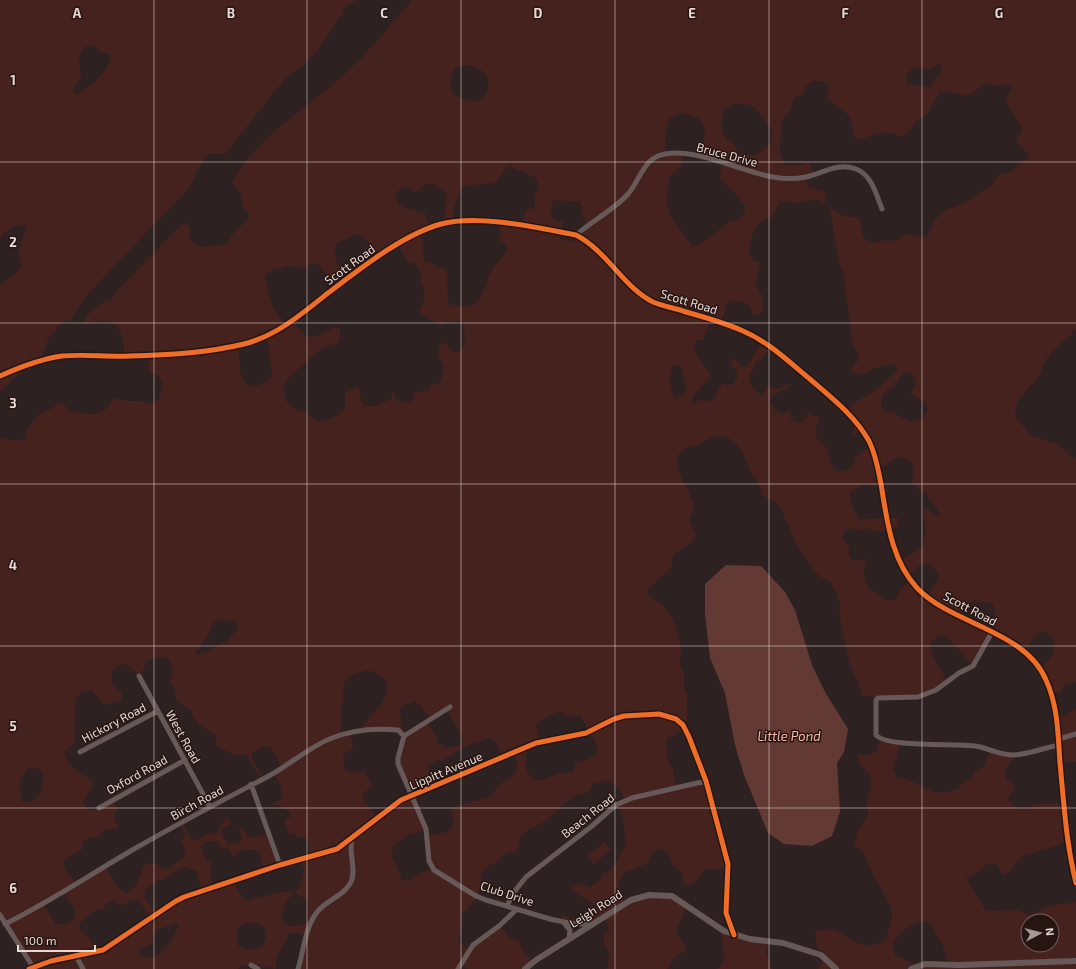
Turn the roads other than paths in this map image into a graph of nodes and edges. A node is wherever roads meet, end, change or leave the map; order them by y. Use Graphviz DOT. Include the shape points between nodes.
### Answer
graph roads {
  1 [pos="882,209"];
  2 [pos="576,235"];
  3 [pos="0,376"];
  4 [pos="992,632"];
  5 [pos="139,676"];
  6 [pos="450,707"];
  7 [pos="158,711"];
  8 [pos="1076,734"];
  9 [pos="404,736"];
  10 [pos="1059,742"];
  11 [pos="80,752"];
  12 [pos="185,760"];
  13 [pos="706,781"];
  14 [pos="251,784"];
  15 [pos="411,797"];
  16 [pos="210,807"];
  17 [pos="99,808"];
  18 [pos="352,840"];
  19 [pos="280,865"];
  20 [pos="1076,883"];
  21 [pos="507,906"];
  22 [pos="517,909"];
  23 [pos="0,915"];
  24 [pos="559,921"];
  25 [pos="5,924"];
  26 [pos="592,925"];
  27 [pos="734,935"];
  28 [pos="569,939"];
  29 [pos="76,956"];
  30 [pos="1076,961"];
  31 [pos="251,965"];
  32 [pos="31,968"];
  33 [pos="527,968"];
  34 [pos="83,969"];
  35 [pos="258,969"];
  36 [pos="298,969"];
  37 [pos="458,969"];
  38 [pos="836,969"];
  39 [pos="911,969"];
  1 -- 2 [label="street, Bruce Drive" via="867,177 853,168 833,167 807,177 784,178 759,174 695,156 666,154 652,159 627,196"];
  2 -- 3 [label="street, Scott Road" via="490,221 471,220 442,224 377,257 283,328 258,339 187,353 61,356 31,363"];
  2 -- 4 [label="street, Scott Road" via="599,251 642,295 654,302 725,324 759,339 776,350 842,407 872,446 893,543 907,575 918,589 944,609"];
  4 -- 10 [label="street, Scott Road" via="1023,652 1042,672 1055,707"];
  4 -- 10 [label="street" via="973,666 936,690 918,696 878,698 876,735 882,739 917,744 974,746 1000,754 1023,754"];
  5 -- 7 [label="street, West Road"];
  6 -- 9 [label="street"];
  7 -- 11 [label="street, Hickory Road"];
  7 -- 12 [label="street, West Road"];
  8 -- 10 [label="street"];
  9 -- 14 [label="street, Birch Road" via="401,731 396,730 346,733 325,741 290,764"];
  9 -- 15 [label="street, Club Drive" via="398,764"];
  10 -- 20 [label="street, Scott Road" via="1064,824"];
  12 -- 16 [label="street, West Road"];
  12 -- 17 [label="street, Oxford Road"];
  13 -- 15 [label="street, Lippitt Avenue" via="683,725 667,716 648,714 624,716 586,733 536,742"];
  13 -- 21 [label="street, Beach Road" via="632,798 616,805 526,877"];
  13 -- 27 [label="street, Lippitt Avenue" via="728,864 726,913"];
  14 -- 16 [label="street, Birch Road"];
  14 -- 19 [label="street"];
  15 -- 18 [label="street, Lippitt Avenue" via="396,803"];
  15 -- 21 [label="street, Club Drive" via="426,829 430,861 434,870 476,896"];
  16 -- 25 [label="street, Birch Road" via="134,848 48,902"];
  18 -- 19 [label="street, Lippitt Avenue" via="330,852"];
  18 -- 36 [label="street" via="350,851 353,874 350,884 323,906 313,918"];
  19 -- 29 [label="street, Lippitt Avenue" via="176,901 104,950"];
  21 -- 22 [label="street, Club Drive"];
  22 -- 24 [label="street, Club Drive"];
  22 -- 37 [label="street" via="473,945"];
  23 -- 25 [label="street"];
  24 -- 26 [label="street, Club Drive"];
  24 -- 28 [label="street" via="568,926 571,934"];
  25 -- 32 [label="street"];
  26 -- 27 [label="street, Leigh Road" via="631,900 661,894 676,898 716,927"];
  26 -- 28 [label="street, Leigh Road"];
  27 -- 38 [label="street, Leigh Road" via="783,943 821,955"];
  28 -- 33 [label="street, Leigh Road"];
  29 -- 32 [label="street, Lippitt Avenue"];
  29 -- 34 [label="street"];
  30 -- 39 [label="street" via="925,964"];
  31 -- 35 [label="street"];
}
